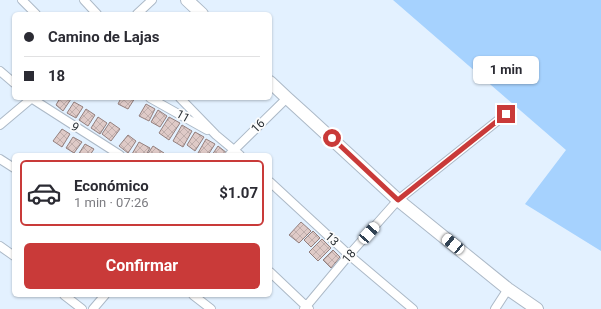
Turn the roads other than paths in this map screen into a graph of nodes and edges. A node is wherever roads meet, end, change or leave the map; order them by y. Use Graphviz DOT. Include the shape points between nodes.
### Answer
graph roads {
  1 [pos="22,0"];
  2 [pos="84,0"];
  3 [pos="152,0"];
  4 [pos="188,0"];
  5 [pos="34,12"];
  6 [pos="95,12"];
  7 [pos="139,12"];
  8 [pos="200,12"];
  9 [pos="0,71"];
  10 [pos="12,81"];
  11 [pos="272,84"];
  12 [pos="287,98"];
  13 [pos="29,100"];
  14 [pos="34,100"];
  15 [pos="154,100"];
  16 [pos="182,100"];
  17 [pos="506,114"];
  18 [pos="0,125"];
  19 [pos="216,134"];
  20 [pos="117,153"];
  21 [pos="233,153"];
  22 [pos="235,153"];
  23 [pos="0,159"];
  24 [pos="12,167"];
  25 [pos="272,184"];
  26 [pos="398,200"];
  27 [pos="0,246"];
  28 [pos="12,255"];
  29 [pos="349,255"];
  30 [pos="272,274"];
  31 [pos="508,289"];
  32 [pos="67,297"];
  33 [pos="103,297"];
  34 [pos="196,297"];
  35 [pos="307,308"];
  36 [pos="82,309"];
  37 [pos="93,309"];
  38 [pos="211,309"];
  39 [pos="413,309"];
  40 [pos="495,309"];
  41 [pos="537,309"];
  1 -- 5 [label="street"];
  2 -- 6 [label="street"];
  3 -- 7 [label="street"];
  4 -- 8 [label="street"];
  9 -- 10 [label="street"];
  11 -- 12 [label="street"];
  12 -- 22 [label="street, 16"];
  12 -- 26 [label="street"];
  13 -- 18 [label="street"];
  14 -- 20 [label="street, 9"];
  15 -- 19 [label="street, 11"];
  16 -- 19 [label="street"];
  17 -- 26 [label="street, 18"];
  19 -- 21 [label="street"];
  23 -- 24 [label="street"];
  25 -- 29 [label="street, 13"];
  26 -- 29 [label="street, 18"];
  26 -- 31 [label="street"];
  27 -- 28 [label="street"];
  29 -- 35 [label="street, 18"];
  29 -- 39 [label="street, 13"];
  30 -- 35 [label="street"];
  31 -- 40 [label="street"];
  31 -- 41 [label="street"];
  32 -- 36 [label="street"];
  33 -- 37 [label="street"];
  34 -- 38 [label="street"];
}
